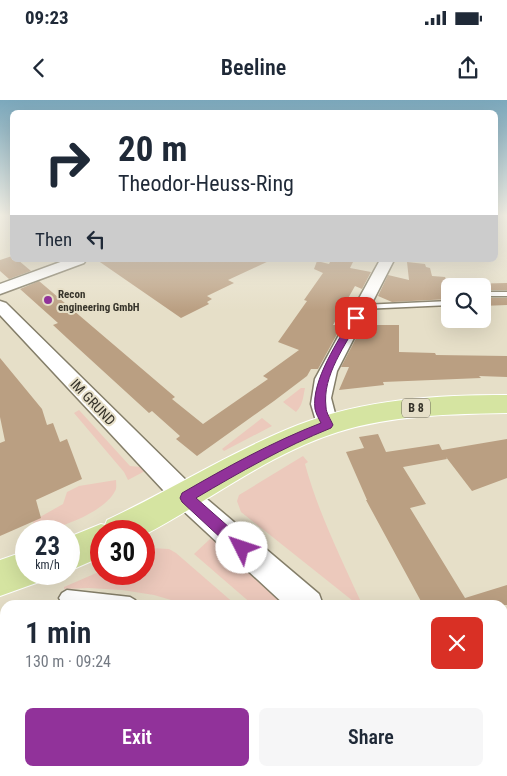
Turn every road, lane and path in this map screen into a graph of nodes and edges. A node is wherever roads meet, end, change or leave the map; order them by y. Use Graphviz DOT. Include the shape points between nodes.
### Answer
graph roads {
  1 [pos="72,262"];
  2 [pos="386,262"];
  3 [pos="0,288"];
  4 [pos="491,294"];
  5 [pos="507,294"];
  6 [pos="441,304"];
  7 [pos="0,306"];
  8 [pos="362,308"];
  9 [pos="507,404"];
  10 [pos="328,425"];
  11 [pos="186,498"];
  12 [pos="141,520"];
  13 [pos="15,573"];
  14 [pos="0,578"];
  15 [pos="68,598"];
  16 [pos="86,600"];
  17 [pos="302,600"];
  1 -- 3 [label="street"];
  2 -- 8 [label="street"];
  4 -- 5 [label="lane"];
  6 -- 8 [label="lane"];
  7 -- 11 [label="street, IM GRUND"];
  8 -- 10 [label="street" via="321,388 320,409"];
  9 -- 10 [label="main road, B 8" via="396,410"];
  10 -- 11 [label="main road, B 8" via="239,466"];
  11 -- 12 [label="main road, B 8"];
  11 -- 17 [label="street, IM GRUND"];
  13 -- 14 [label="main road"];
  15 -- 16 [label="lane"];
}
